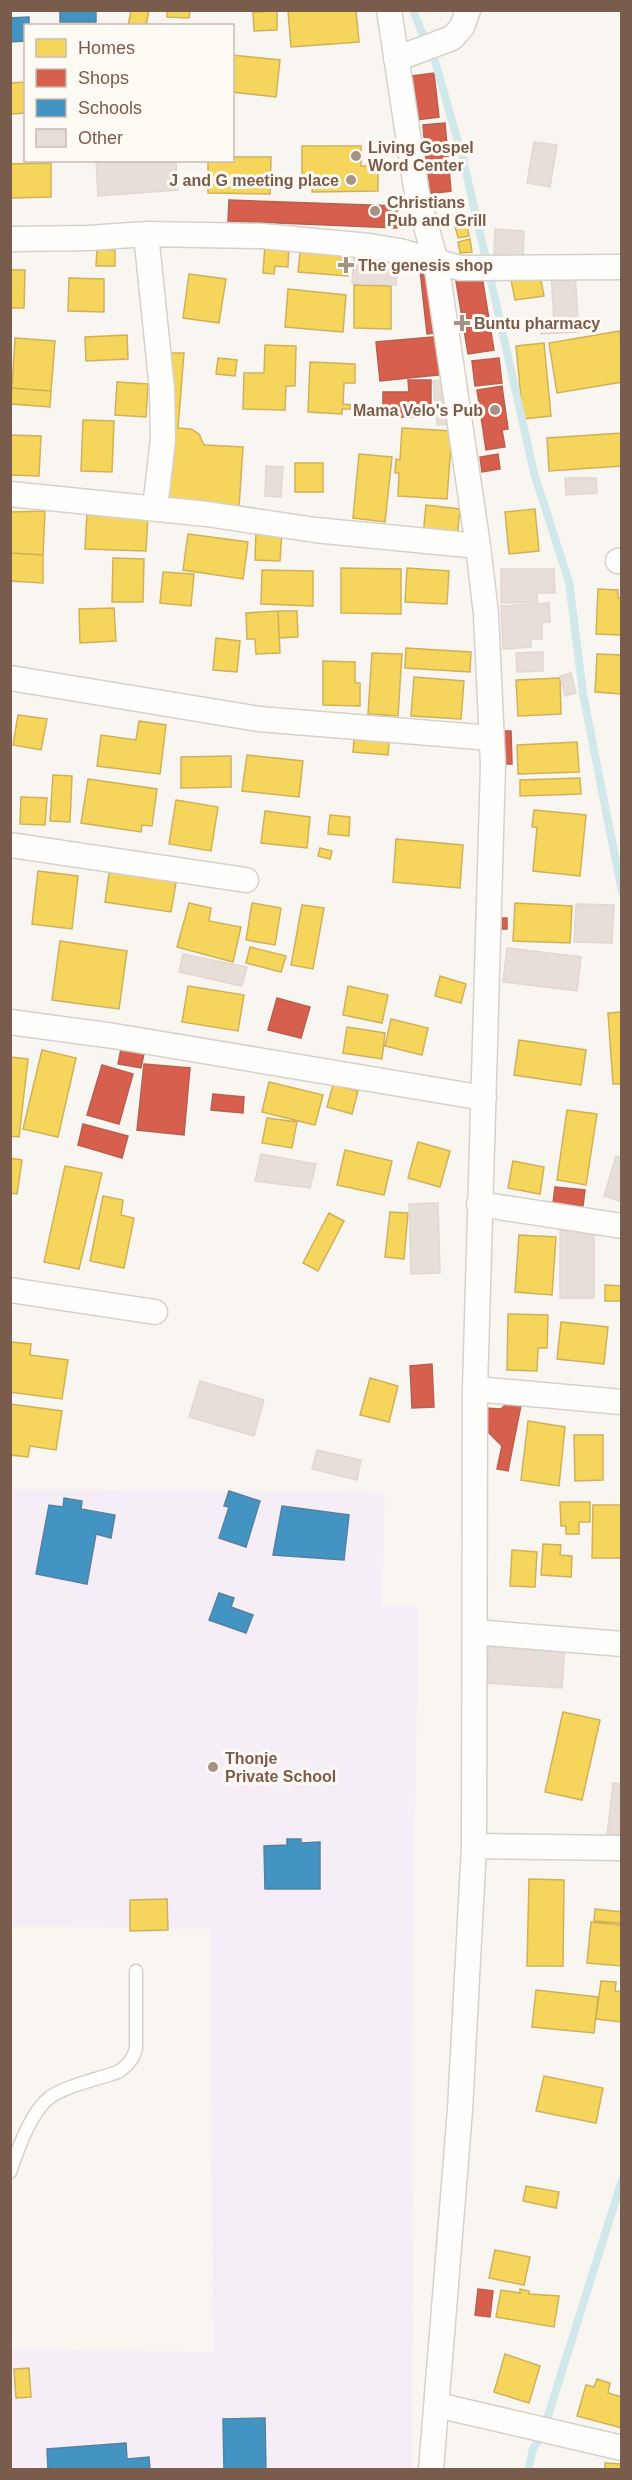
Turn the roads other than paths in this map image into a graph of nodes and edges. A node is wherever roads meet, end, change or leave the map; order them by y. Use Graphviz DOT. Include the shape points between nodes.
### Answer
graph roads {
  1 [pos="389,10"];
  2 [pos="468,10"];
  3 [pos="396,59"];
  4 [pos="146,234"];
  5 [pos="10,239"];
  6 [pos="436,262"];
  7 [pos="621,267"];
  8 [pos="10,494"];
  9 [pos="155,508"];
  10 [pos="478,546"];
  11 [pos="10,678"];
  12 [pos="491,738"];
  13 [pos="10,845"];
  14 [pos="246,880"];
  15 [pos="10,1022"];
  16 [pos="484,1098"];
  17 [pos="479,1204"];
  18 [pos="621,1226"];
  19 [pos="10,1290"];
  20 [pos="155,1312"];
  21 [pos="475,1389"];
  22 [pos="621,1402"];
  23 [pos="475,1632"];
  24 [pos="621,1644"];
  25 [pos="474,1846"];
  26 [pos="621,1848"];
  27 [pos="136,1971"];
  28 [pos="10,2172"];
  29 [pos="437,2405"];
  30 [pos="621,2448"];
  31 [pos="431,2469"];
  1 -- 3 [label="street"];
  2 -- 3 [label="street" via="462,27 452,38"];
  3 -- 6 [label="street" via="417,194"];
  4 -- 5 [label="street"];
  4 -- 6 [label="street" via="262,236 369,246"];
  4 -- 9 [label="street" via="162,389 163,439"];
  6 -- 7 [label="street" via="476,269"];
  6 -- 10 [label="street"];
  8 -- 9 [label="street"];
  9 -- 10 [label="street" via="315,530"];
  10 -- 12 [label="street" via="486,614"];
  11 -- 12 [label="street" via="259,719"];
  12 -- 16 [label="street"];
  13 -- 14 [label="street"];
  15 -- 16 [label="street"];
  16 -- 17 [label="street"];
  17 -- 18 [label="street"];
  17 -- 21 [label="street"];
  19 -- 20 [label="street"];
  21 -- 22 [label="street"];
  21 -- 23 [label="street"];
  23 -- 24 [label="street"];
  23 -- 25 [label="street"];
  25 -- 26 [label="street"];
  25 -- 29 [label="street" via="460,2110"];
  27 -- 28 [label="lane" via="134,2057 118,2072 49,2098 39,2109"];
  29 -- 30 [label="street"];
  29 -- 31 [label="street"];
}
